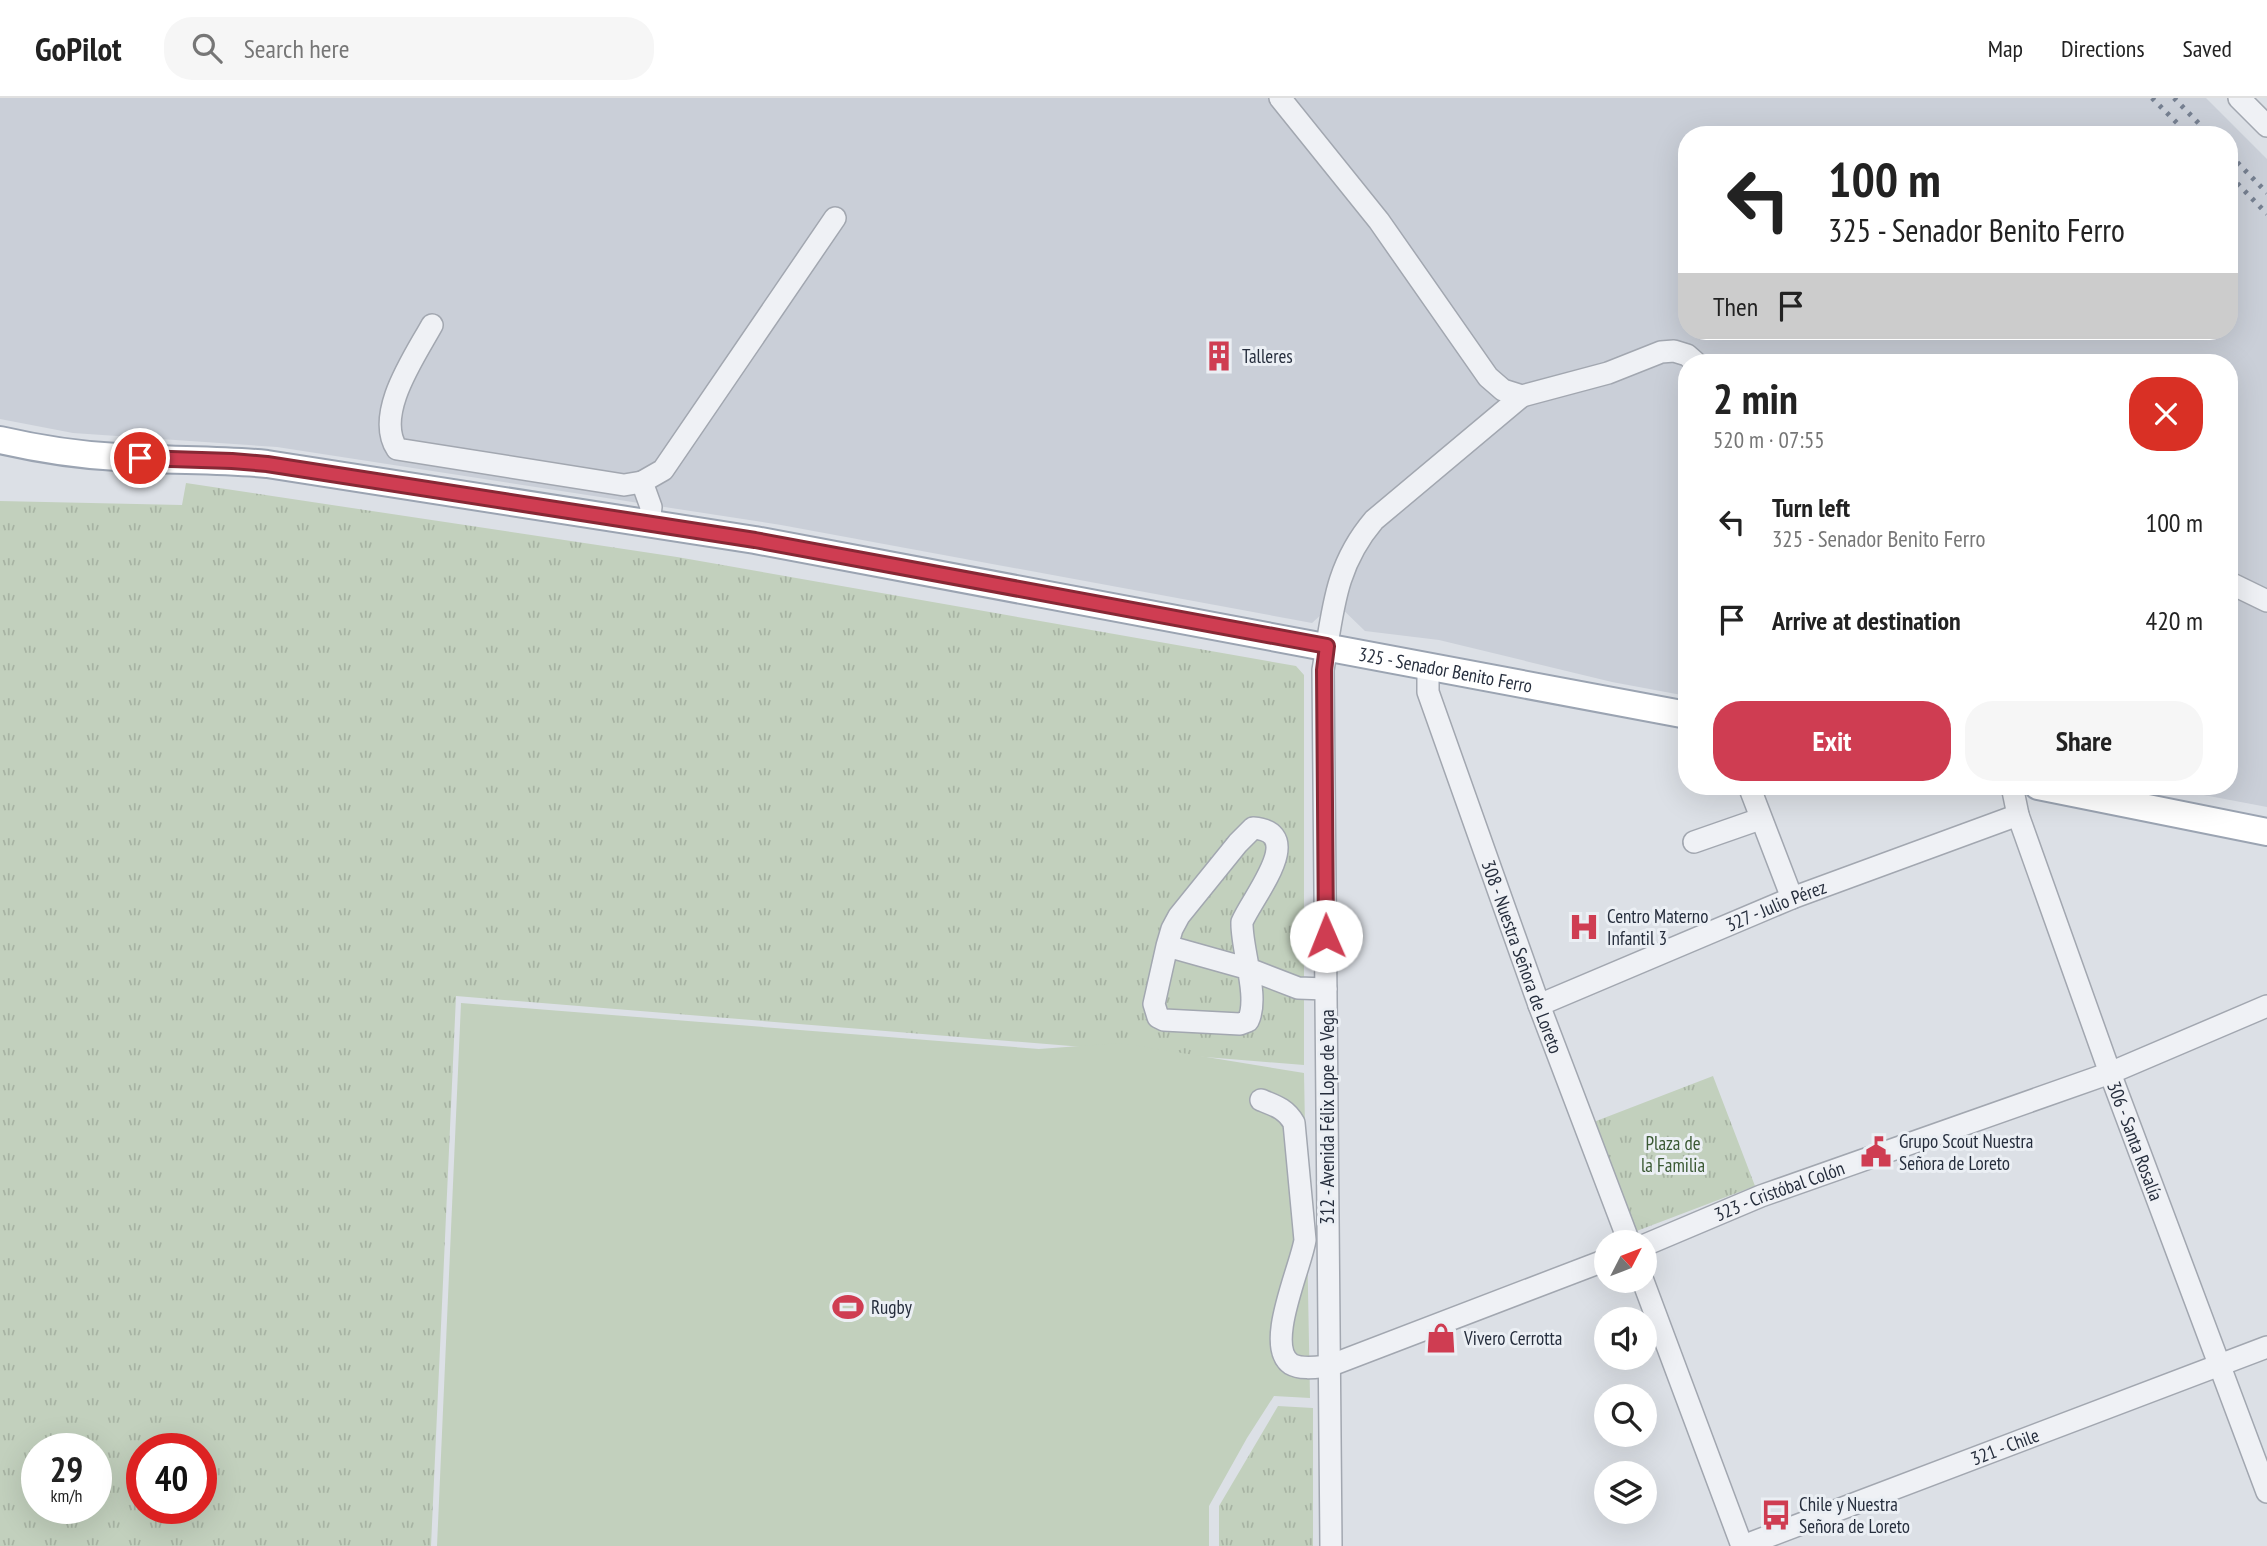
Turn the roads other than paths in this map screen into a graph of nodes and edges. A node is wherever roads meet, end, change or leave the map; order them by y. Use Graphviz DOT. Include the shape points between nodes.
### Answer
graph roads {
  1 [pos="1280,98"];
  2 [pos="2239,98"];
  3 [pos="2267,126"];
  4 [pos="835,218"];
  5 [pos="432,325"];
  6 [pos="1684,354"];
  7 [pos="1522,396"];
  8 [pos="0,440"];
  9 [pos="642,482"];
  10 [pos="649,523"];
  11 [pos="2238,587"];
  12 [pos="2267,601"];
  13 [pos="1327,646"];
  14 [pos="1428,667"];
  15 [pos="1678,713"];
  16 [pos="1752,795"];
  17 [pos="2014,795"];
  18 [pos="2083,795"];
  19 [pos="2018,815"];
  20 [pos="1760,819"];
  21 [pos="2267,832"];
  22 [pos="1694,842"];
  23 [pos="1792,898"];
  24 [pos="1167,946"];
  25 [pos="1249,970"];
  26 [pos="1326,989"];
  27 [pos="1539,1005"];
  28 [pos="2267,1006"];
  29 [pos="2110,1073"];
  30 [pos="1261,1100"];
  31 [pos="1624,1230"];
  32 [pos="1657,1240"];
  33 [pos="1594,1265"];
  34 [pos="1648,1293"];
  35 [pos="2267,1347"];
  36 [pos="2219,1364"];
  37 [pos="1329,1366"];
  38 [pos="2267,1492"];
  39 [pos="1331,1546"];
  40 [pos="1743,1546"];
  1 -- 7 [label="street" via="1379,221 1489,377 1503,390"];
  2 -- 3 [label="street"];
  4 -- 9 [label="street" via="663,470"];
  5 -- 9 [label="street" via="396,391 391,433 397,449 624,485"];
  6 -- 7 [label="street" via="1661,352 1608,373"];
  7 -- 13 [label="street, 312 - Avenida Félix Lope de Vega" via="1374,520 1357,540 1329,622"];
  8 -- 10 [label="main road, 325 - Senador Benito Ferro" via="69,453 267,464"];
  9 -- 10 [label="street" via="651,508"];
  10 -- 13 [label="main road, 325 - Senador Benito Ferro"];
  11 -- 12 [label="street"];
  13 -- 14 [label="main road, 325 - Senador Benito Ferro"];
  13 -- 26 [label="street, 312 - Avenida Félix Lope de Vega"];
  14 -- 15 [label="main road, 325 - Senador Benito Ferro"];
  14 -- 27 [label="street, 308 - Nuestra Señora de Loreto" via="1428,692"];
  16 -- 20 [label="street"];
  17 -- 19 [label="street, 306 - Santa Rosalía"];
  18 -- 21 [label="main road"];
  19 -- 23 [label="street, 327 - Julio Pérez"];
  19 -- 29 [label="street, 306 - Santa Rosalía"];
  20 -- 22 [label="street"];
  20 -- 23 [label="street"];
  23 -- 27 [label="street, 327 - Julio Pérez"];
  24 -- 25 [label="street"];
  24 -- 25 [label="street" via="1154,1004 1164,1020 1248,1021 1252,1014"];
  24 -- 25 [label="street" via="1179,916 1238,843 1253,828 1265,829 1275,835 1279,847 1242,922"];
  25 -- 26 [label="street" via="1298,988"];
  26 -- 37 [label="street, 312 - Avenida Félix Lope de Vega"];
  27 -- 31 [label="street, 308 - Nuestra Señora de Loreto"];
  28 -- 29 [label="street, 323 - Cristóbal Colón"];
  29 -- 32 [label="street, 323 - Cristóbal Colón" via="1761,1196"];
  29 -- 36 [label="street, 306 - Santa Rosalía"];
  30 -- 37 [label="street" via="1281,1108 1294,1123 1305,1240 1281,1326 1284,1356 1292,1365"];
  33 -- 37 [label="street"];
  34 -- 40 [label="street"];
  35 -- 36 [label="street, 321 - Chile"];
  36 -- 38 [label="street, 306 - Santa Rosalía"];
  36 -- 40 [label="street, 321 - Chile"];
  37 -- 39 [label="street, 312 - Avenida Félix Lope de Vega"];
}
